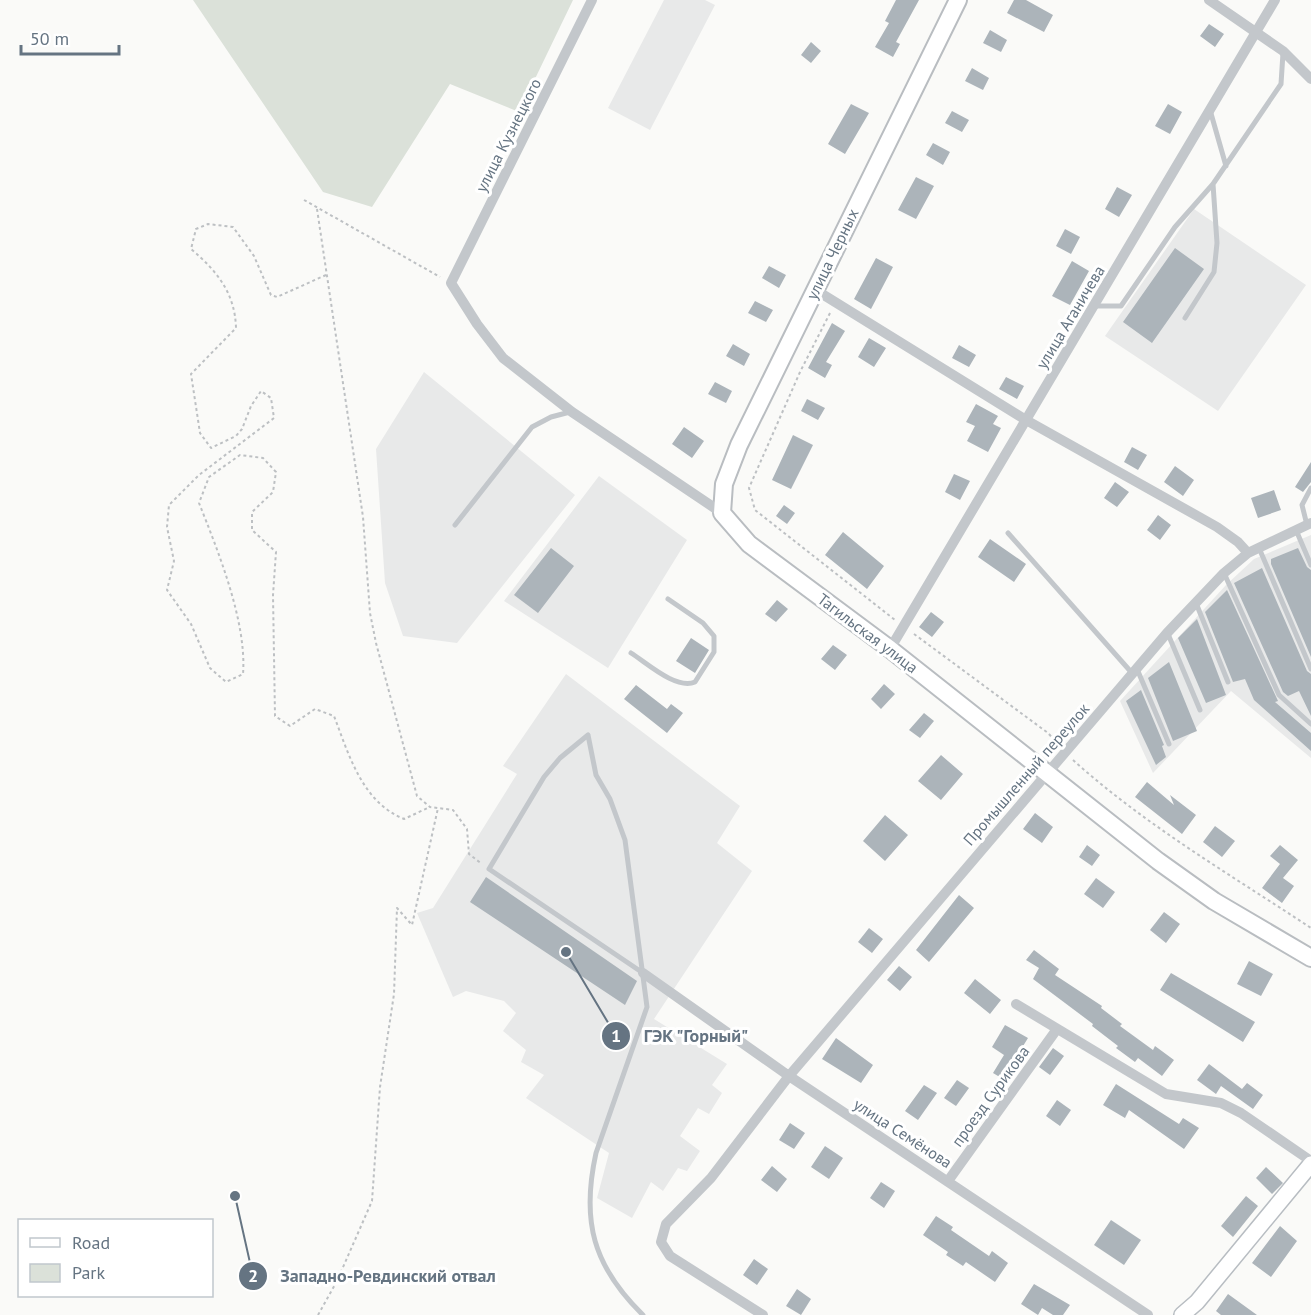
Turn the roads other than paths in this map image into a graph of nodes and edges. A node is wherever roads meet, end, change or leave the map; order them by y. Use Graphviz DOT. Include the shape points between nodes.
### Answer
graph roads {
  1 [pos="592,0"];
  2 [pos="958,0"];
  3 [pos="1209,0"];
  4 [pos="1275,0"];
  5 [pos="1255,32"];
  6 [pos="1283,51"];
  7 [pos="1311,79"];
  8 [pos="1210,110"];
  9 [pos="1226,166"];
  10 [pos="1213,184"];
  11 [pos="451,283"];
  12 [pos="814,289"];
  13 [pos="1094,306"];
  14 [pos="1185,318"];
  15 [pos="572,412"];
  16 [pos="1026,420"];
  17 [pos="1311,488"];
  18 [pos="722,513"];
  19 [pos="1309,524"];
  20 [pos="455,525"];
  21 [pos="1296,530"];
  22 [pos="1008,533"];
  23 [pos="1259,546"];
  24 [pos="1248,553"];
  25 [pos="1311,565"];
  26 [pos="1224,573"];
  27 [pos="668,599"];
  28 [pos="1196,602"];
  29 [pos="1167,633"];
  30 [pos="890,649"];
  31 [pos="631,653"];
  32 [pos="1311,669"];
  33 [pos="1135,670"];
  34 [pos="1228,682"];
  35 [pos="1200,710"];
  36 [pos="1311,724"];
  37 [pos="1169,744"];
  38 [pos="1046,772"];
  39 [pos="1311,958"];
  40 [pos="643,973"];
  41 [pos="1016,1004"];
  42 [pos="1057,1029"];
  43 [pos="789,1076"];
  44 [pos="1311,1163"];
  45 [pos="948,1181"];
  46 [pos="643,1315"];
  47 [pos="763,1315"];
  48 [pos="1148,1315"];
  49 [pos="1182,1315"];
  1 -- 11 [label="street, улица Кузнецкого"];
  2 -- 12 [label="main road, улица Черных"];
  3 -- 5 [label="street"];
  4 -- 5 [label="street, улица Аганичева"];
  5 -- 6 [label="street"];
  5 -- 8 [label="street, улица Аганичева"];
  6 -- 7 [label="street"];
  6 -- 9 [label="lane" via="1281,84"];
  8 -- 9 [label="lane"];
  8 -- 13 [label="street, улица Аганичева"];
  9 -- 10 [label="lane"];
  10 -- 13 [label="lane" via="1175,227 1121,306"];
  10 -- 14 [label="lane" via="1217,243 1214,272"];
  11 -- 15 [label="street, Тагильская улица" via="503,358"];
  12 -- 16 [label="street"];
  12 -- 18 [label="main road, улица Черных" via="726,477"];
  13 -- 16 [label="street, улица Аганичева"];
  15 -- 18 [label="street, Тагильская улица"];
  15 -- 20 [label="lane" via="532,427"];
  16 -- 24 [label="street" via="1217,527"];
  16 -- 30 [label="street, улица Аганичева"];
  17 -- 19 [label="lane" via="1302,505"];
  18 -- 30 [label="main road, Тагильская улица" via="749,544"];
  19 -- 21 [label="street, Промышленный переулок"];
  21 -- 23 [label="street, Промышленный переулок"];
  21 -- 25 [label="lane"];
  22 -- 33 [label="lane"];
  23 -- 24 [label="street, Промышленный переулок"];
  23 -- 32 [label="lane"];
  24 -- 26 [label="street, Промышленный переулок"];
  26 -- 28 [label="street, Промышленный переулок"];
  26 -- 36 [label="lane" via="1279,695"];
  27 -- 31 [label="lane" via="703,623 714,636 714,652 695,682 677,681"];
  28 -- 29 [label="street, Промышленный переулок"];
  28 -- 34 [label="lane"];
  29 -- 33 [label="street, Промышленный переулок"];
  29 -- 35 [label="lane"];
  30 -- 38 [label="main road, Тагильская улица"];
  33 -- 37 [label="lane"];
  33 -- 38 [label="street, Промышленный переулок"];
  38 -- 39 [label="main road, Тагильская улица" via="1195,888"];
  38 -- 43 [label="street, Промышленный переулок"];
  40 -- 40 [label="lane" via="489,869 544,777 588,735 596,775 610,799 625,840"];
  40 -- 43 [label="street, улица Семёнова"];
  40 -- 46 [label="lane" via="647,994 645,1016 596,1152 589,1205 598,1254 617,1286"];
  41 -- 42 [label="street"];
  42 -- 44 [label="street" via="1166,1094 1221,1103"];
  42 -- 45 [label="street, проезд Сурикова"];
  43 -- 45 [label="street, улица Семёнова"];
  43 -- 47 [label="street, Промышленный переулок" via="711,1178 666,1224 661,1237 663,1250 669,1256"];
  44 -- 49 [label="street" via="1197,1302"];
  45 -- 48 [label="street, улица Семёнова"];
}
